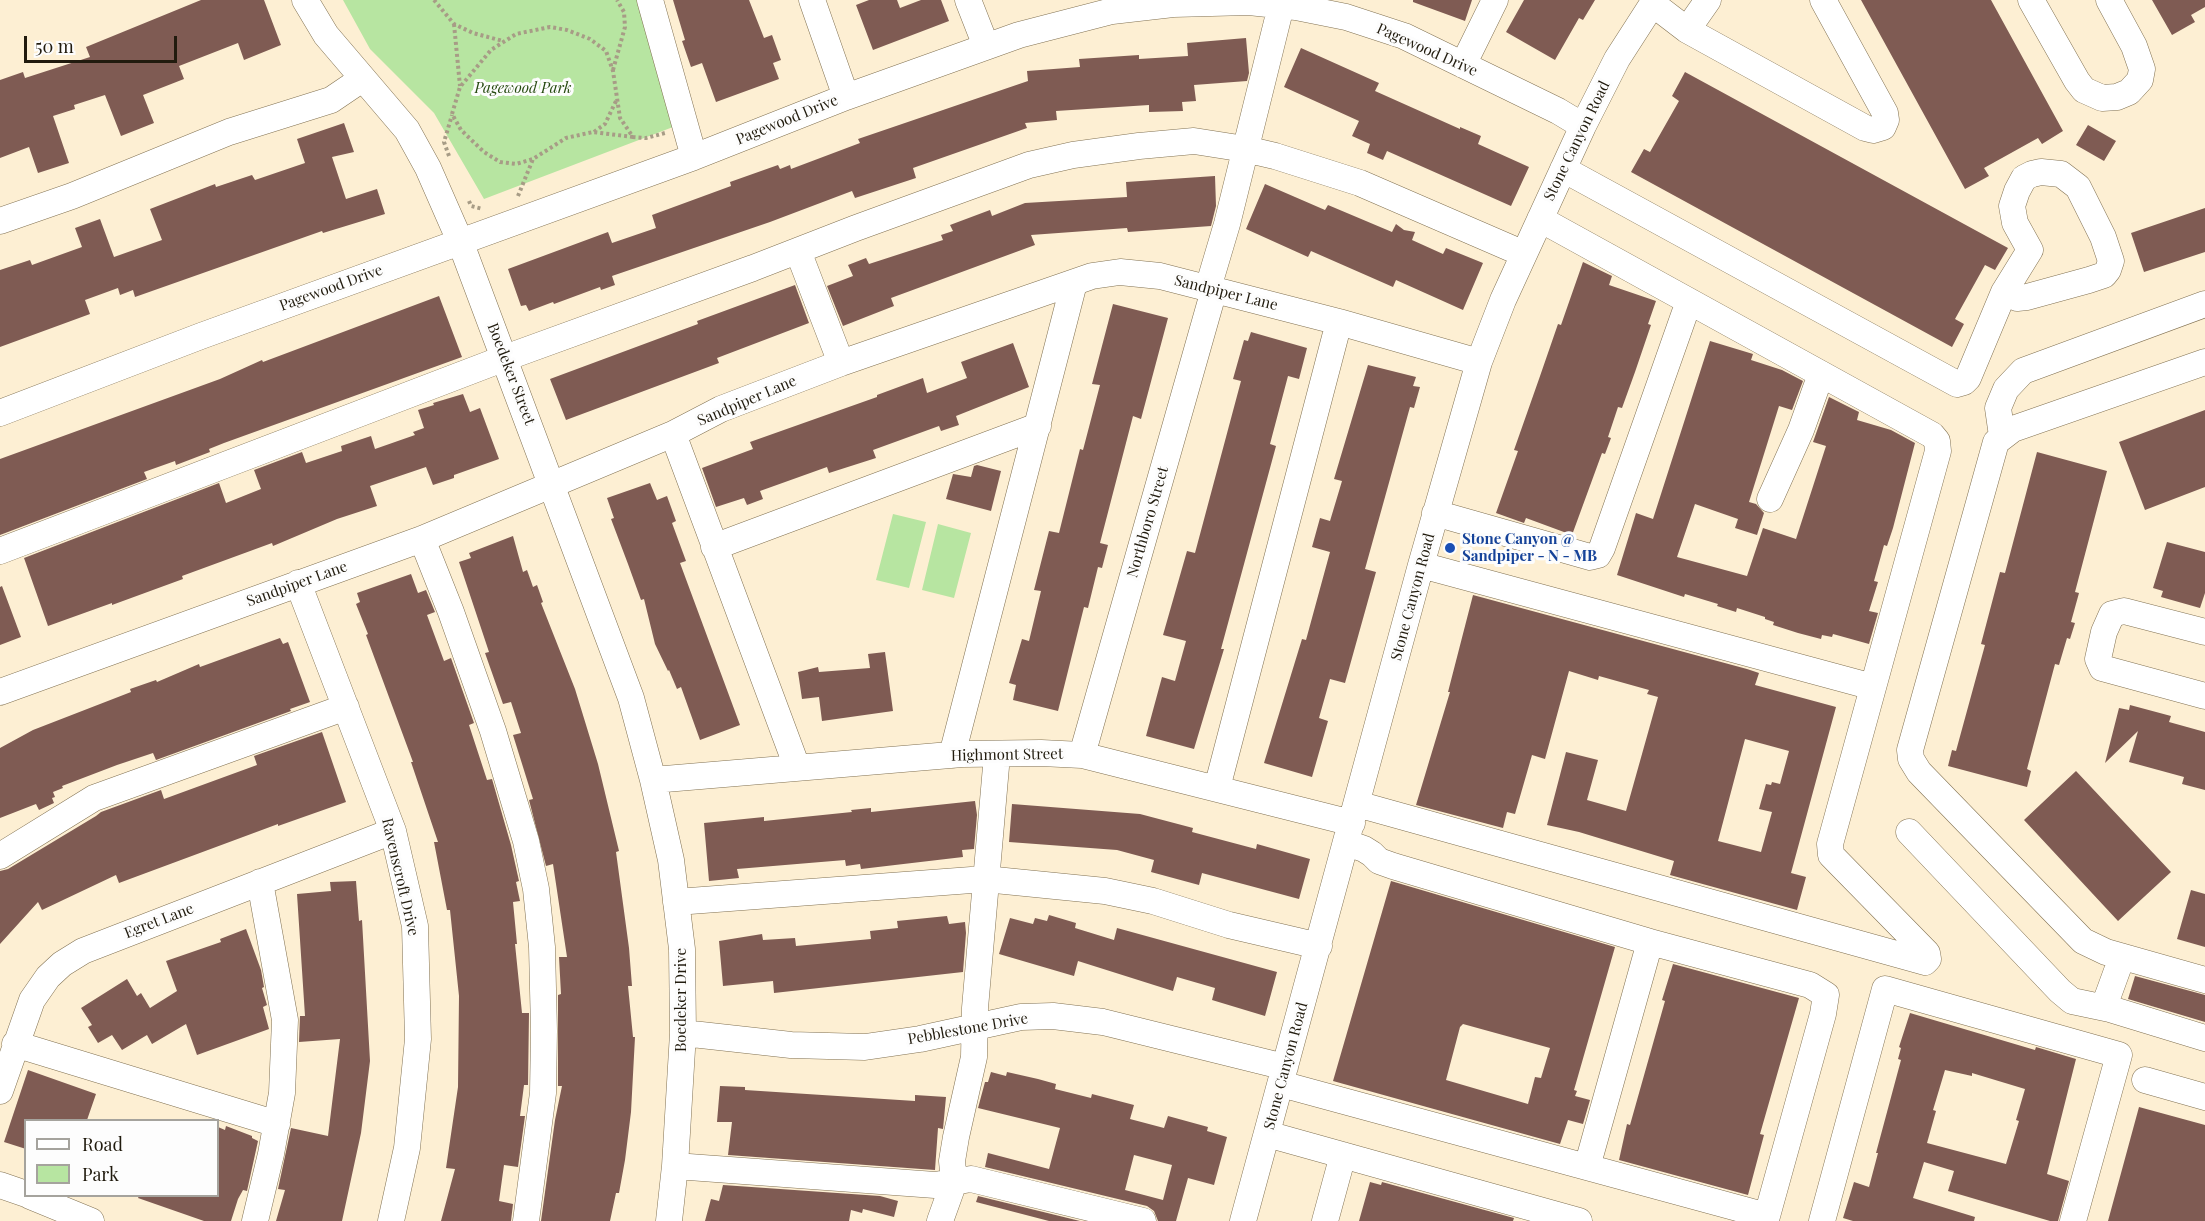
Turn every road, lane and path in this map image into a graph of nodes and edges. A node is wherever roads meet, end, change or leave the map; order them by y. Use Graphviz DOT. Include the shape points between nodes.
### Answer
graph roads {
  1 [pos="305,0"];
  2 [pos="434,0"];
  3 [pos="617,0"];
  4 [pos="650,0"];
  5 [pos="812,0"];
  6 [pos="968,0"];
  7 [pos="1495,0"];
  8 [pos="1708,0"];
  9 [pos="1823,0"];
  10 [pos="2031,0"];
  11 [pos="2109,0"];
  12 [pos="1654,2"];
  13 [pos="1111,6"];
  14 [pos="1281,6"];
  15 [pos="1348,8"];
  16 [pos="454,24"];
  17 [pos="1687,30"];
  18 [pos="504,41"];
  19 [pos="986,46"];
  20 [pos="1463,65"];
  21 [pos="613,71"];
  22 [pos="362,79"];
  23 [pos="460,87"];
  24 [pos="846,97"];
  25 [pos="616,101"];
  26 [pos="452,114"];
  27 [pos="1583,126"];
  28 [pos="686,128"];
  29 [pos="593,132"];
  30 [pos="633,137"];
  31 [pos="1245,149"];
  32 [pos="694,157"];
  33 [pos="533,159"];
  34 [pos="451,161"];
  35 [pos="1563,169"];
  36 [pos="464,191"];
  37 [pos="512,202"];
  38 [pos="491,212"];
  39 [pos="1540,219"];
  40 [pos="0,221"];
  41 [pos="460,240"];
  42 [pos="798,251"];
  43 [pos="1524,254"];
  44 [pos="1074,283"];
  45 [pos="1211,289"];
  46 [pos="2004,292"];
  47 [pos="1689,301"];
  48 [pos="2205,304"];
  49 [pos="1339,322"];
  50 [pos="505,358"];
  51 [pos="1479,362"];
  52 [pos="2205,362"];
  53 [pos="841,363"];
  54 [pos="1821,374"];
  55 [pos="0,413"];
  56 [pos="1038,426"];
  57 [pos="674,434"];
  58 [pos="2002,436"];
  59 [pos="554,485"];
  60 [pos="1770,499"];
  61 [pos="1435,513"];
  62 [pos="422,539"];
  63 [pos="714,547"];
  64 [pos="0,551"];
  65 [pos="1421,565"];
  66 [pos="298,583"];
  67 [pos="2205,632"];
  68 [pos="1873,687"];
  69 [pos="0,692"];
  70 [pos="2205,696"];
  71 [pos="346,707"];
  72 [pos="952,755"];
  73 [pos="997,755"];
  74 [pos="1082,755"];
  75 [pos="797,767"];
  76 [pos="654,780"];
  77 [pos="1217,788"];
  78 [pos="1352,823"];
  79 [pos="393,831"];
  80 [pos="1909,832"];
  81 [pos="0,856"];
  82 [pos="985,879"];
  83 [pos="260,882"];
  84 [pos="676,902"];
  85 [pos="1650,942"];
  86 [pos="1319,946"];
  87 [pos="2122,957"];
  88 [pos="2205,980"];
  89 [pos="2110,1010"];
  90 [pos="975,1026"];
  91 [pos="683,1033"];
  92 [pos="2205,1038"];
  93 [pos="15,1044"];
  94 [pos="1283,1075"];
  95 [pos="2145,1080"];
  96 [pos="0,1091"];
  97 [pos="2205,1097"];
  98 [pos="277,1124"];
  99 [pos="1267,1134"];
  100 [pos="1343,1155"];
  101 [pos="675,1166"];
  102 [pos="1587,1167"];
  103 [pos="954,1182"];
  104 [pos="0,1185"];
  105 [pos="24,1193"];
  106 [pos="32,1197"];
  107 [pos="91,1221"];
  108 [pos="255,1221"];
  109 [pos="390,1221"];
  110 [pos="526,1221"];
  111 [pos="669,1221"];
  112 [pos="940,1221"];
  113 [pos="1143,1221"];
  114 [pos="1243,1221"];
  115 [pos="1325,1221"];
  116 [pos="1579,1221"];
  117 [pos="1822,1221"];
  118 [pos="2073,1221"];
  1 -- 22 [label="street, Boedeker Street" via="326,35"];
  2 -- 16 [label="path"];
  3 -- 21 [label="path" via="624,12 625,27"];
  4 -- 28 [label="street"];
  5 -- 24 [label="street"];
  6 -- 19 [label="street"];
  7 -- 20 [label="street"];
  8 -- 17 [label="street"];
  9 -- 17 [label="street" via="1885,113 1883,126 1865,128"];
  10 -- 11 [label="street" via="2084,90 2102,98 2117,98 2140,80 2142,69"];
  12 -- 17 [label="street"];
  12 -- 27 [label="street, Stone Canyon Road" via="1617,59"];
  13 -- 14 [label="street, Pagewood Drive" via="1249,2"];
  13 -- 19 [label="street, Pagewood Drive"];
  14 -- 15 [label="street, Pagewood Drive"];
  14 -- 31 [label="street, Northboro Street"];
  15 -- 20 [label="street, Pagewood Drive"];
  16 -- 18 [label="path"];
  16 -- 23 [label="path"];
  18 -- 21 [label="path" via="532,29 567,30 606,51"];
  18 -- 23 [label="path" via="491,50"];
  19 -- 24 [label="street, Pagewood Drive"];
  20 -- 27 [label="street, Pagewood Drive"];
  21 -- 25 [label="path"];
  22 -- 40 [label="street" via="331,100 229,132"];
  22 -- 41 [label="street, Boedeker Street" via="407,130"];
  23 -- 26 [label="path"];
  24 -- 32 [label="street, Pagewood Drive"];
  25 -- 29 [label="path" via="605,124"];
  25 -- 30 [label="path" via="620,118"];
  26 -- 33 [label="path" via="460,130 500,162 516,164"];
  26 -- 34 [label="path" via="444,142"];
  27 -- 35 [label="street, Stone Canyon Road"];
  28 -- 30 [label="path" via="646,138"];
  28 -- 32 [label="street"];
  29 -- 30 [label="path"];
  29 -- 33 [label="path" via="566,138"];
  31 -- 42 [label="street" via="1194,141 1073,154 1029,165"];
  31 -- 43 [label="street" via="1360,183"];
  31 -- 45 [label="street, Northboro Street"];
  32 -- 41 [label="street, Pagewood Drive"];
  33 -- 37 [label="path" via="520,194"];
  35 -- 39 [label="street, Stone Canyon Road"];
  35 -- 46 [label="street" via="1957,384 1968,378"];
  36 -- 38 [label="path" via="471,206"];
  39 -- 43 [label="street, Stone Canyon Road"];
  39 -- 47 [label="street"];
  41 -- 50 [label="street, Boedeker Street"];
  41 -- 55 [label="street, Pagewood Drive"];
  42 -- 50 [label="street"];
  42 -- 53 [label="street"];
  43 -- 51 [label="street, Stone Canyon Road"];
  44 -- 45 [label="street, Sandpiper Lane" via="1120,272 1160,276"];
  44 -- 53 [label="street, Sandpiper Lane"];
  44 -- 56 [label="street"];
  45 -- 49 [label="street, Sandpiper Lane"];
  45 -- 74 [label="street, Northboro Street"];
  46 -- 46 [label="street" via="2030,250 2015,223 2012,206 2017,191 2024,178 2032,174 2061,174 2078,187 2103,237 2111,261 2108,270 2104,275 2027,297 2017,298"];
  47 -- 54 [label="street"];
  47 -- 61 [label="street" via="1598,555 1590,557"];
  48 -- 58 [label="street" via="2023,371 2006,389 1998,408"];
  49 -- 51 [label="street, Sandpiper Lane"];
  49 -- 77 [label="street"];
  50 -- 59 [label="street, Boedeker Street"];
  50 -- 64 [label="street"];
  51 -- 61 [label="street, Stone Canyon Road"];
  52 -- 58 [label="street"];
  53 -- 57 [label="street, Sandpiper Lane" via="721,409"];
  54 -- 60 [label="street"];
  54 -- 68 [label="street" via="1937,441 1938,451"];
  56 -- 63 [label="street"];
  56 -- 72 [label="street"];
  57 -- 59 [label="street, Sandpiper Lane"];
  57 -- 63 [label="street"];
  58 -- 87 [label="street" via="1994,448 1910,750 1911,759 1919,772 2084,941"];
  59 -- 62 [label="street, Sandpiper Lane"];
  59 -- 76 [label="street, Boedeker Street" via="631,698"];
  61 -- 65 [label="street, Stone Canyon Road"];
  62 -- 66 [label="street, Sandpiper Lane"];
  62 -- 110 [label="street" via="493,731 536,889 542,947 543,1093"];
  63 -- 75 [label="street"];
  65 -- 68 [label="street"];
  65 -- 78 [label="street, Stone Canyon Road"];
  66 -- 69 [label="street, Sandpiper Lane"];
  66 -- 71 [label="street, Ravenscroft Drive"];
  67 -- 70 [label="street" via="2124,611 2112,614 2098,659 2102,668"];
  68 -- 78 [label="street" via="1830,851 1927,953 1925,962"];
  71 -- 79 [label="street, Ravenscroft Drive"];
  71 -- 81 [label="street" via="94,798"];
  72 -- 73 [label="street, Highmont Street"];
  72 -- 75 [label="street, Highmont Street"];
  73 -- 74 [label="street, Highmont Street"];
  73 -- 82 [label="street"];
  74 -- 77 [label="street, Highmont Street"];
  75 -- 76 [label="street, Highmont Street"];
  76 -- 84 [label="street, Boedeker Drive"];
  77 -- 78 [label="street, Highmont Street"];
  78 -- 85 [label="street" via="1364,849 1379,861"];
  78 -- 86 [label="street, Stone Canyon Road"];
  79 -- 83 [label="street, Egret Lane"];
  79 -- 109 [label="street, Ravenscroft Drive" via="415,926 418,1039 407,1148"];
  80 -- 89 [label="street" via="2062,993 2072,1001"];
  82 -- 84 [label="street"];
  82 -- 86 [label="street" via="1105,891"];
  82 -- 90 [label="street"];
  83 -- 93 [label="street, Egret Lane" via="82,951 62,964 32,1000"];
  83 -- 98 [label="street" via="285,1020"];
  84 -- 91 [label="street, Boedeker Drive" via="682,949"];
  85 -- 102 [label="street"];
  85 -- 102 [label="street, Pebblestone Drive" via="1810,985 1826,995 1767,1216"];
  86 -- 94 [label="street, Stone Canyon Road"];
  87 -- 88 [label="street"];
  87 -- 89 [label="street" via="2106,1001"];
  89 -- 92 [label="street"];
  90 -- 91 [label="street, Pebblestone Drive" via="865,1047 791,1045"];
  90 -- 94 [label="street, Pebblestone Drive" via="1021,1017 1103,1022"];
  90 -- 103 [label="street" via="974,1057 952,1161"];
  91 -- 101 [label="street, Boedeker Drive"];
  93 -- 96 [label="street, Egret Lane"];
  93 -- 98 [label="street"];
  94 -- 99 [label="street, Stone Canyon Road"];
  94 -- 102 [label="street, Pebblestone Drive"];
  95 -- 97 [label="street"];
  98 -- 108 [label="street"];
  99 -- 100 [label="street"];
  99 -- 114 [label="street, Stone Canyon Road"];
  100 -- 115 [label="street"];
  100 -- 116 [label="street"];
  101 -- 103 [label="street" via="935,1185"];
  101 -- 111 [label="street, Boedeker Drive"];
  103 -- 112 [label="street"];
  103 -- 113 [label="street" via="971,1179"];
  104 -- 105 [label="street"];
  106 -- 107 [label="street"];
  117 -- 118 [label="street" via="1886,989 2119,1054"];
}
